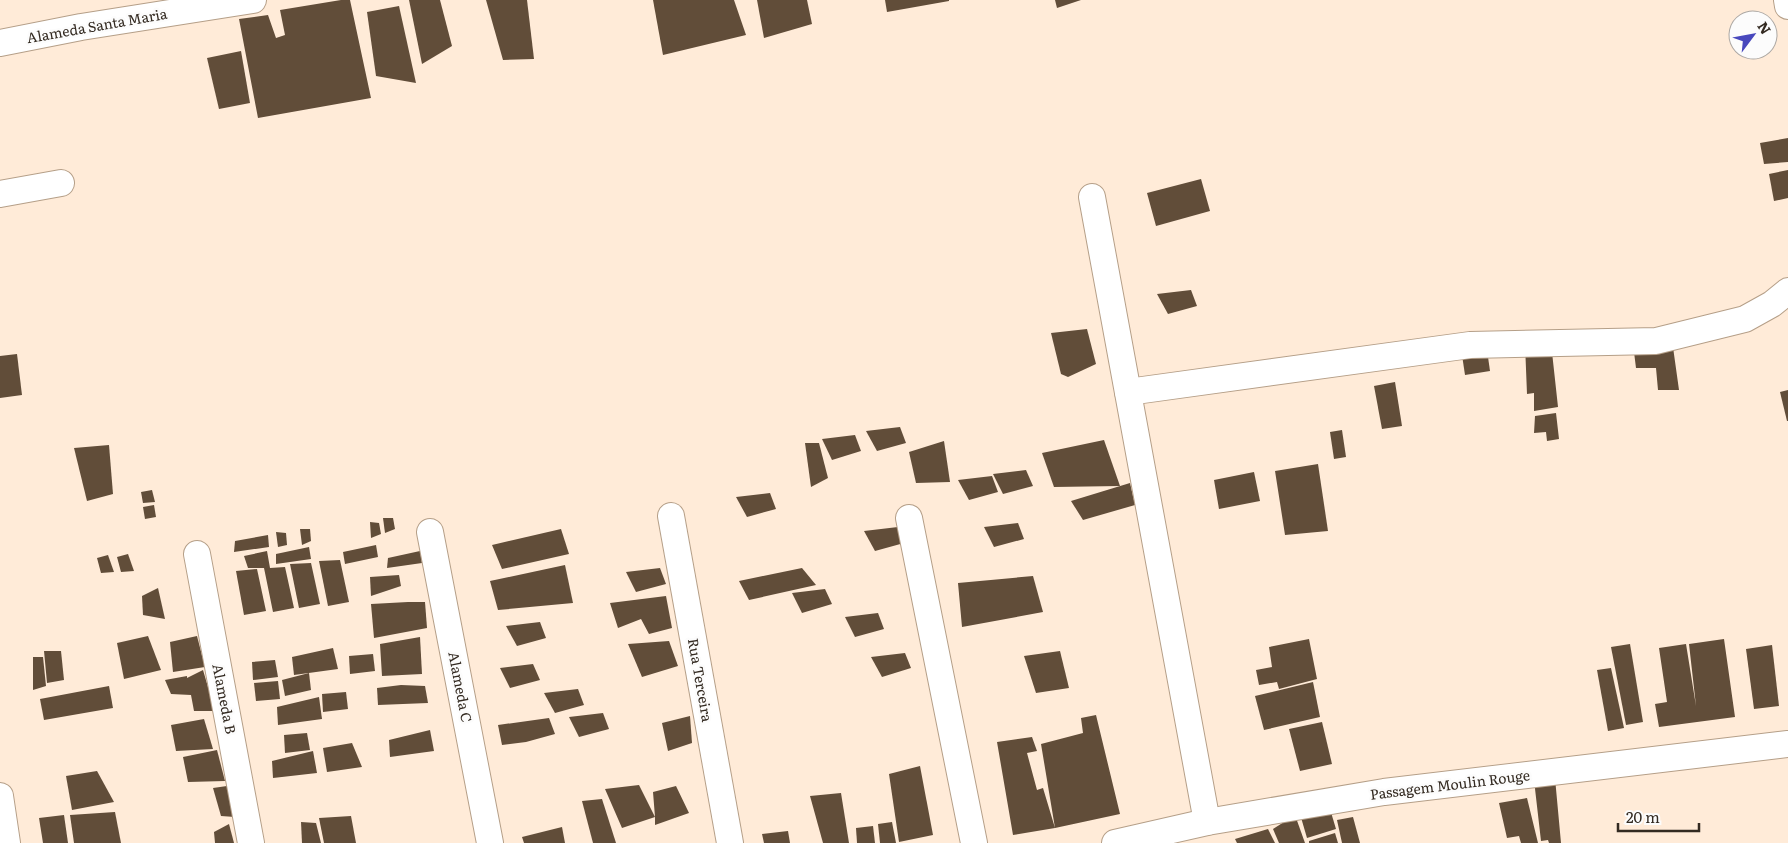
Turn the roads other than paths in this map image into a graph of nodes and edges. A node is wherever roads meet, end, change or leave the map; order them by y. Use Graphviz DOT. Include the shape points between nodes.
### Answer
graph roads {
  1 [pos="253,0"];
  2 [pos="1787,0"];
  3 [pos="198,4"];
  4 [pos="1788,6"];
  5 [pos="0,43"];
  6 [pos="62,183"];
  7 [pos="0,194"];
  8 [pos="1092,196"];
  9 [pos="1788,291"];
  10 [pos="1128,392"];
  11 [pos="670,516"];
  12 [pos="909,518"];
  13 [pos="430,532"];
  14 [pos="197,554"];
  15 [pos="1788,744"];
  16 [pos="0,796"];
  17 [pos="1207,822"];
  18 [pos="7,843"];
  19 [pos="252,843"];
  20 [pos="490,843"];
  21 [pos="730,843"];
  22 [pos="974,843"];
  23 [pos="1115,843"];
  1 -- 3 [label="street, Alameda Santa Maria"];
  2 -- 4 [label="street"];
  3 -- 5 [label="street, Alameda Santa Maria"];
  6 -- 7 [label="street"];
  8 -- 10 [label="street"];
  9 -- 10 [label="street" via="1746,319 1656,341 1470,345"];
  10 -- 17 [label="street"];
  11 -- 21 [label="street, Rua Terceira"];
  12 -- 22 [label="street"];
  13 -- 20 [label="street, Alameda C"];
  14 -- 19 [label="street, Alameda B"];
  15 -- 17 [label="street, Passagem Moulin Rouge" via="1384,792"];
  16 -- 18 [label="street"];
  17 -- 23 [label="street, Passagem Moulin Rouge"];
}
